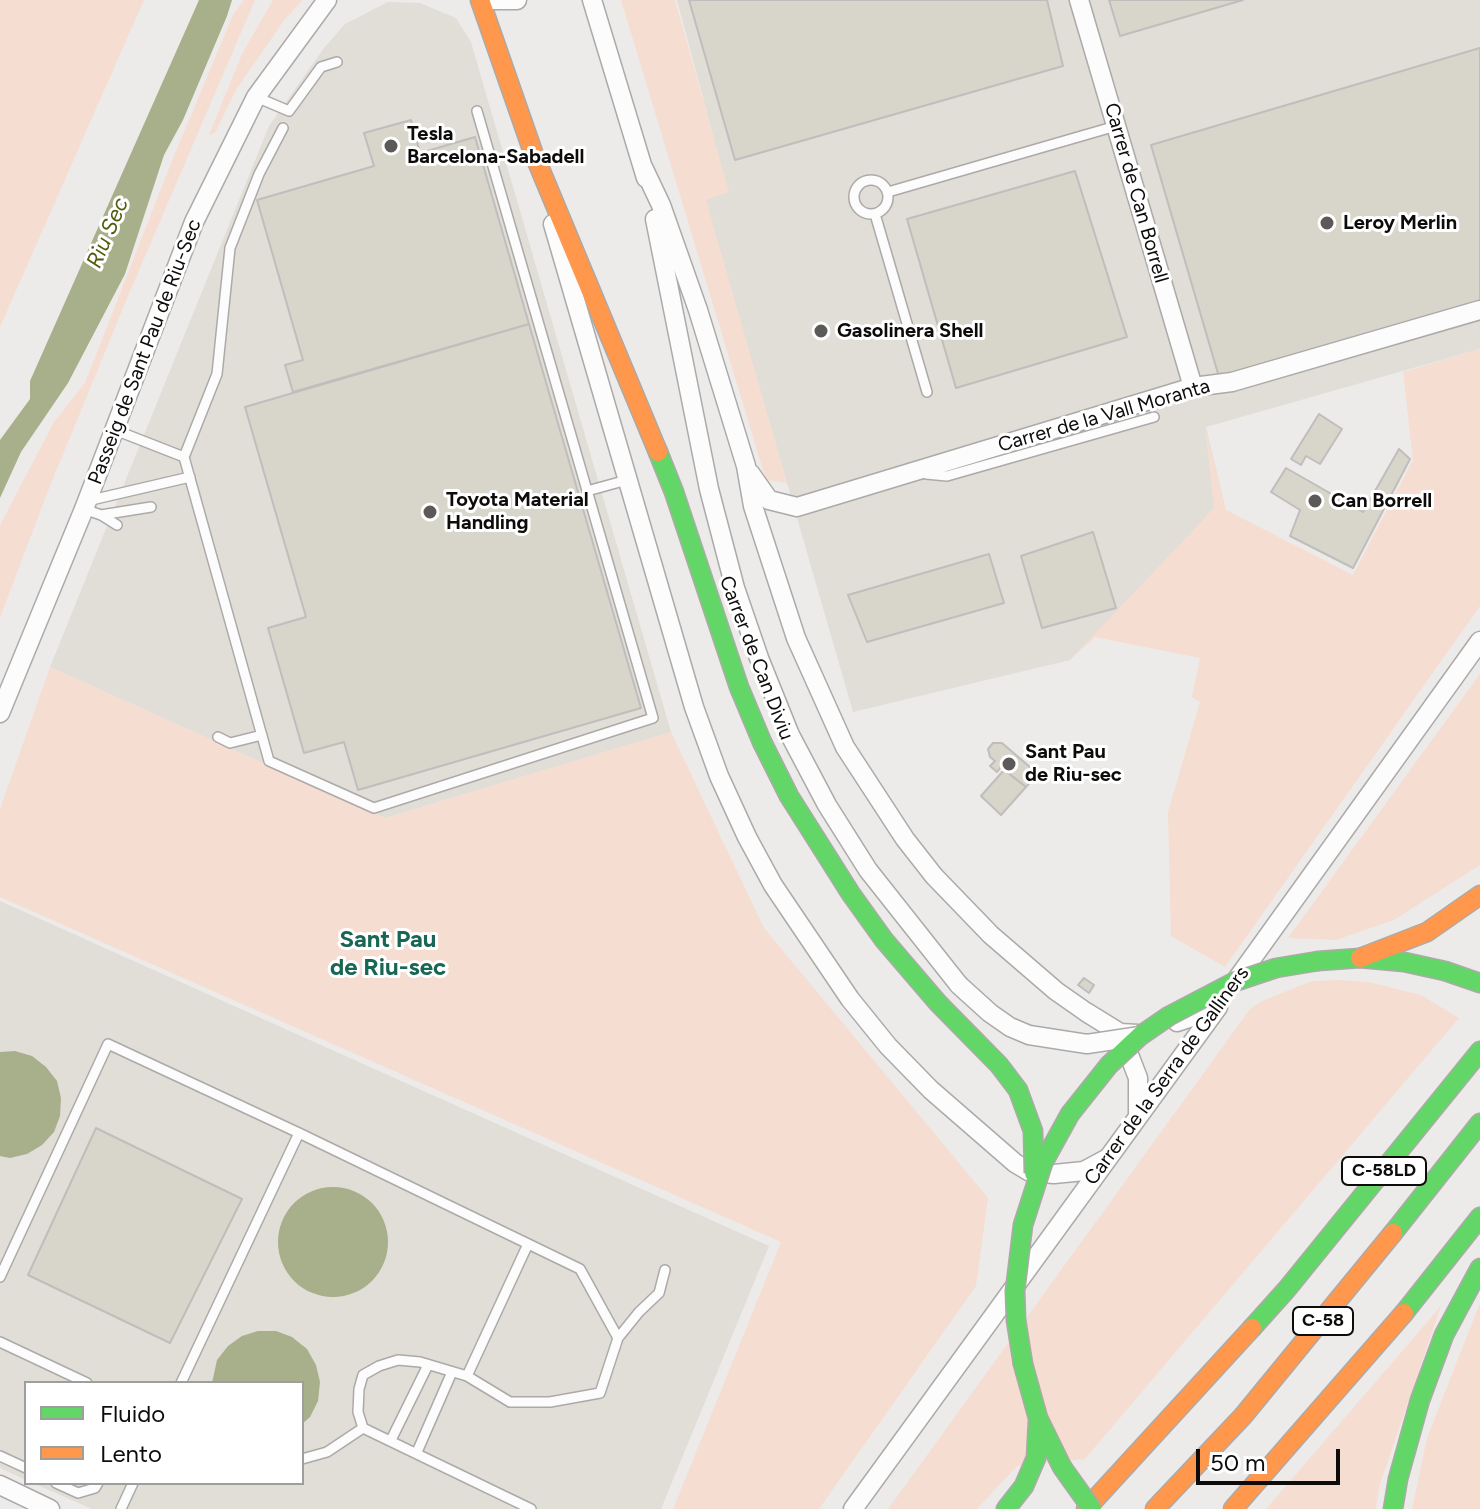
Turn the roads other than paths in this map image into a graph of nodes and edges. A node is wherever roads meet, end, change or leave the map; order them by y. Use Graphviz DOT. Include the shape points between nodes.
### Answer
graph roads {
  1 [pos="480,0"];
  2 [pos="490,0"];
  3 [pos="517,0"];
  4 [pos="592,0"];
  5 [pos="1079,0"];
  6 [pos="327,2"];
  7 [pos="337,62"];
  8 [pos="256,97"];
  9 [pos="477,111"];
  10 [pos="1116,126"];
  11 [pos="283,128"];
  12 [pos="533,152"];
  13 [pos="643,167"];
  14 [pos="888,192"];
  15 [pos="875,214"];
  16 [pos="1480,310"];
  17 [pos="1193,387"];
  18 [pos="927,392"];
  19 [pos="1154,417"];
  20 [pos="115,430"];
  21 [pos="184,457"];
  22 [pos="746,466"];
  23 [pos="911,472"];
  24 [pos="190,477"];
  25 [pos="627,480"];
  26 [pos="587,491"];
  27 [pos="151,507"];
  28 [pos="91,508"];
  29 [pos="117,525"];
  30 [pos="1480,641"];
  31 [pos="0,713"];
  32 [pos="262,735"];
  33 [pos="218,737"];
  34 [pos="1480,895"];
  35 [pos="1360,958"];
  36 [pos="1480,983"];
  37 [pos="1216,1009"];
  38 [pos="1120,1033"];
  39 [pos="1140,1036"];
  40 [pos="1480,1051"];
  41 [pos="1138,1116"];
  42 [pos="1480,1123"];
  43 [pos="299,1133"];
  44 [pos="1108,1158"];
  45 [pos="1015,1163"];
  46 [pos="1033,1188"];
  47 [pos="1480,1217"];
  48 [pos="528,1244"];
  49 [pos="1034,1259"];
  50 [pos="1480,1268"];
  51 [pos="665,1270"];
  52 [pos="0,1277"];
  53 [pos="618,1338"];
  54 [pos="0,1342"];
  55 [pos="428,1365"];
  56 [pos="452,1372"];
  57 [pos="467,1376"];
  58 [pos="83,1381"];
  59 [pos="182,1381"];
  60 [pos="1038,1418"];
  61 [pos="363,1428"];
  62 [pos="391,1440"];
  63 [pos="417,1452"];
  64 [pos="0,1456"];
  65 [pos="304,1458"];
  66 [pos="24,1467"];
  67 [pos="0,1485"];
  68 [pos="60,1485"];
  69 [pos="97,1485"];
  70 [pos="132,1485"];
  71 [pos="50,1509"];
  72 [pos="121,1509"];
  73 [pos="531,1509"];
  74 [pos="853,1509"];
  75 [pos="1006,1509"];
  76 [pos="1086,1509"];
  77 [pos="1092,1509"];
  78 [pos="1155,1509"];
  79 [pos="1233,1509"];
  80 [pos="1393,1509"];
  1 -- 12 [label="main road, Carrer de Can Diviu"];
  2 -- 3 [label="street"];
  4 -- 13 [label="street, Carrer de Can Diviu"];
  5 -- 10 [label="street, Carrer de Can Borrell"];
  6 -- 8 [label="street, Passeig de Sant Pau de Riu-Sec"];
  7 -- 8 [label="lane" via="321,67 289,111"];
  8 -- 20 [label="street, Passeig de Sant Pau de Riu-Sec" via="194,222"];
  9 -- 26 [label="lane"];
  10 -- 14 [label="lane"];
  10 -- 17 [label="street, Carrer de Can Borrell"];
  11 -- 21 [label="lane" via="230,248 217,374"];
  12 -- 25 [label="street, Carrer de Can Diviu"];
  12 -- 46 [label="main road, Carrer de Can Diviu, bridge" via="674,492 762,742 789,796 884,940 1018,1090 1033,1131"];
  13 -- 22 [label="street, Carrer de Can Diviu" via="698,310"];
  13 -- 39 [label="street, Carrer de Can Diviu, bridge" via="709,489 735,588 790,735 827,805 868,870 959,985 990,1013 1029,1035 1087,1044"];
  14 -- 15 [label="lane" via="885,208"];
  14 -- 15 [label="lane" via="876,180 856,188 859,209"];
  15 -- 18 [label="lane"];
  16 -- 17 [label="street, Carrer de la Vall Moranta" via="1232,382"];
  17 -- 23 [label="street, Carrer de la Vall Moranta"];
  19 -- 23 [label="lane" via="947,476"];
  20 -- 21 [label="lane"];
  20 -- 28 [label="street, Passeig de Sant Pau de Riu-Sec"];
  21 -- 24 [label="lane"];
  22 -- 23 [label="street, Carrer de la Vall Moranta" via="769,500 797,507"];
  22 -- 38 [label="street, Carrer de Can Diviu" via="753,506 796,638 845,747 873,793 934,876 991,935 1056,991"];
  24 -- 28 [label="lane"];
  24 -- 32 [label="lane"];
  25 -- 26 [label="lane"];
  25 -- 45 [label="street, Carrer de Can Diviu" via="694,707 719,776 773,885 888,1046"];
  26 -- 32 [label="lane" via="653,718 374,808 269,761"];
  27 -- 28 [label="lane"];
  28 -- 29 [label="lane"];
  28 -- 31 [label="street, Passeig de Sant Pau de Riu-Sec"];
  30 -- 37 [label="street, Carrer de la Serra de Galliners"];
  32 -- 33 [label="lane" via="230,743"];
  34 -- 35 [label="main road" via="1427,932"];
  35 -- 36 [label="main road" via="1404,962"];
  35 -- 39 [label="main road, bridge" via="1276,968 1234,982"];
  37 -- 38 [label="street" via="1139,1035"];
  37 -- 41 [label="street, Carrer de la Serra de Galliners"];
  38 -- 41 [label="street" via="1138,1078"];
  39 -- 46 [label="main road, bridge" via="1070,1114"];
  40 -- 76 [label="main road, C-58LD" via="1287,1289"];
  41 -- 44 [label="street, Carrer de la Serra de Galliners"];
  42 -- 78 [label="main road, C-58" via="1243,1416"];
  43 -- 48 [label="lane"];
  43 -- 52 [label="lane" via="108,1044"];
  43 -- 59 [label="lane"];
  44 -- 45 [label="street, Carrer de Can Diviu" via="1084,1171 1054,1174 1030,1172"];
  44 -- 49 [label="street, Carrer de la Serra de Galliners"];
  45 -- 49 [label="street, Carrer de Can Diviu" via="1032,1207"];
  46 -- 60 [label="main road, bridge" via="1015,1291 1023,1364"];
  47 -- 79 [label="main road, C-58" via="1390,1331"];
  48 -- 53 [label="lane" via="580,1269"];
  48 -- 57 [label="lane"];
  49 -- 74 [label="street, Carrer de la Serra de Galliners"];
  50 -- 80 [label="main road" via="1444,1335 1420,1400"];
  51 -- 53 [label="lane" via="659,1293"];
  53 -- 57 [label="lane" via="600,1393 510,1402"];
  54 -- 58 [label="lane"];
  55 -- 56 [label="lane"];
  55 -- 61 [label="lane" via="398,1360 363,1375 358,1412"];
  55 -- 62 [label="lane"];
  56 -- 57 [label="lane"];
  56 -- 63 [label="lane"];
  60 -- 75 [label="main road" via="1036,1458"];
  60 -- 77 [label="main road, bridge" via="1062,1467"];
  61 -- 62 [label="lane"];
  61 -- 65 [label="lane" via="327,1452"];
  62 -- 63 [label="lane"];
  63 -- 73 [label="lane"];
  64 -- 66 [label="lane"];
  67 -- 71 [label="street"];
  68 -- 69 [label="lane" via="78,1493"];
  70 -- 72 [label="lane"];
}
